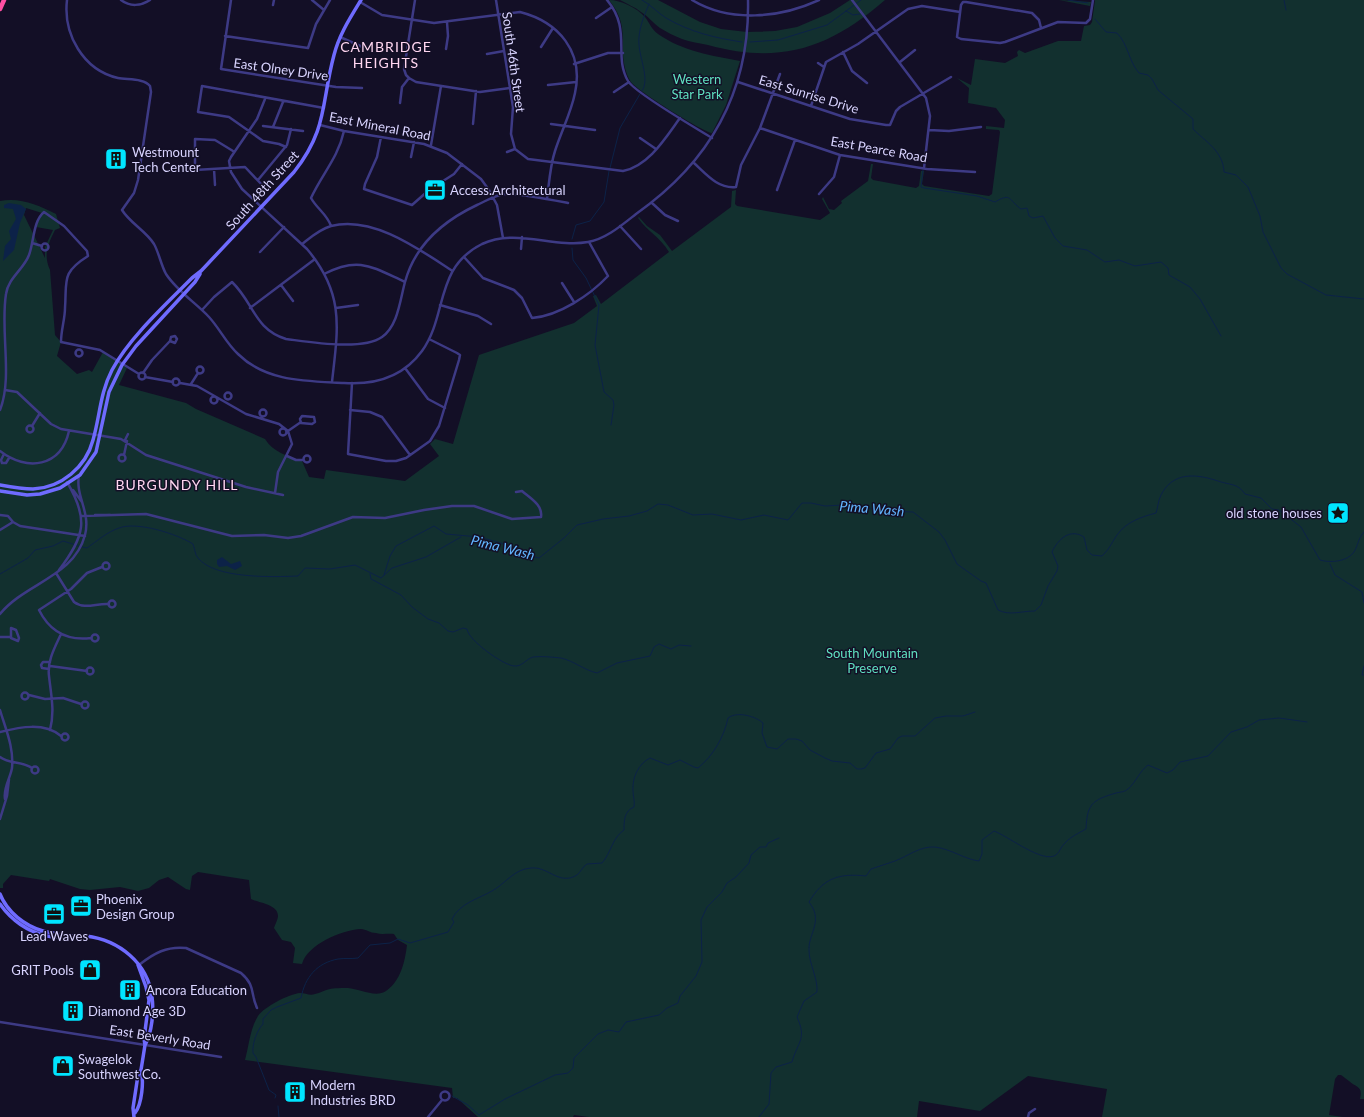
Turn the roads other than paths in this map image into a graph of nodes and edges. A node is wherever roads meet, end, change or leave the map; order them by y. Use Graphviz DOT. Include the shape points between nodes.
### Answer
graph roads {
  1 [pos="3,0"];
  2 [pos="67,0"];
  3 [pos="120,0"];
  4 [pos="150,0"];
  5 [pos="231,0"];
  6 [pos="274,0"];
  7 [pos="312,0"];
  8 [pos="330,0"];
  9 [pos="415,0"];
  10 [pos="496,0"];
  11 [pos="606,0"];
  12 [pos="692,0"];
  13 [pos="748,0"];
  14 [pos="819,0"];
  15 [pos="1093,0"];
  16 [pos="360,1"];
  17 [pos="853,1"];
  18 [pos="273,5"];
  19 [pos="612,7"];
  20 [pos="0,9"];
  21 [pos="324,10"];
  22 [pos="960,12"];
  23 [pos="498,14"];
  24 [pos="748,15"];
  25 [pos="596,18"];
  26 [pos="412,20"];
  27 [pos="447,22"];
  28 [pos="553,28"];
  29 [pos="1041,28"];
  30 [pos="876,32"];
  31 [pos="225,36"];
  32 [pos="340,37"];
  33 [pos="541,47"];
  34 [pos="367,49"];
  35 [pos="446,49"];
  36 [pos="915,50"];
  37 [pos="504,51"];
  38 [pos="843,52"];
  39 [pos="623,53"];
  40 [pos="487,54"];
  41 [pos="900,62"];
  42 [pos="574,64"];
  43 [pos="818,64"];
  44 [pos="824,67"];
  45 [pos="780,74"];
  46 [pos="951,77"];
  47 [pos="409,78"];
  48 [pos="576,82"];
  49 [pos="629,82"];
  50 [pos="738,82"];
  51 [pos="867,83"];
  52 [pos="548,85"];
  53 [pos="328,86"];
  54 [pos="441,86"];
  55 [pos="362,88"];
  56 [pos="510,88"];
  57 [pos="476,91"];
  58 [pos="614,92"];
  59 [pos="924,93"];
  60 [pos="774,94"];
  61 [pos="265,99"];
  62 [pos="283,102"];
  63 [pos="400,103"];
  64 [pos="811,106"];
  65 [pos="324,108"];
  66 [pos="680,118"];
  67 [pos="473,124"];
  68 [pos="551,124"];
  69 [pos="320,125"];
  70 [pos="263,126"];
  71 [pos="564,126"];
  72 [pos="273,127"];
  73 [pos="981,127"];
  74 [pos="760,128"];
  75 [pos="291,130"];
  76 [pos="595,130"];
  77 [pos="929,130"];
  78 [pos="249,131"];
  79 [pos="304,131"];
  80 [pos="344,131"];
  81 [pos="381,137"];
  82 [pos="640,138"];
  83 [pos="712,138"];
  84 [pos="795,140"];
  85 [pos="414,142"];
  86 [pos="431,145"];
  87 [pos="286,148"];
  88 [pos="515,149"];
  89 [pos="656,149"];
  90 [pos="233,152"];
  91 [pos="507,152"];
  92 [pos="840,155"];
  93 [pos="411,157"];
  94 [pos="553,163"];
  95 [pos="694,163"];
  96 [pos="462,164"];
  97 [pos="229,167"];
  98 [pos="924,168"];
  99 [pos="214,169"];
  100 [pos="975,172"];
  101 [pos="258,180"];
  102 [pos="215,184"];
  103 [pos="264,187"];
  104 [pos="776,190"];
  105 [pos="818,194"];
  106 [pos="493,197"];
  107 [pos="547,200"];
  108 [pos="568,203"];
  109 [pos="652,203"];
  110 [pos="261,207"];
  111 [pos="678,221"];
  112 [pos="331,226"];
  113 [pos="620,226"];
  114 [pos="284,227"];
  115 [pos="522,237"];
  116 [pos="503,238"];
  117 [pos="589,242"];
  118 [pos="32,244"];
  119 [pos="302,244"];
  120 [pos="42,246"];
  121 [pos="521,249"];
  122 [pos="420,250"];
  123 [pos="641,250"];
  124 [pos="260,252"];
  125 [pos="464,257"];
  126 [pos="315,259"];
  127 [pos="451,270"];
  128 [pos="201,271"];
  129 [pos="324,274"];
  130 [pos="405,282"];
  131 [pos="562,283"];
  132 [pos="281,285"];
  133 [pos="180,290"];
  134 [pos="184,294"];
  135 [pos="293,302"];
  136 [pos="574,302"];
  137 [pos="358,305"];
  138 [pos="440,305"];
  139 [pos="250,308"];
  140 [pos="336,308"];
  141 [pos="202,310"];
  142 [pos="491,324"];
  143 [pos="429,339"];
  144 [pos="170,341"];
  145 [pos="336,343"];
  146 [pos="81,346"];
  147 [pos="80,350"];
  148 [pos="117,362"];
  149 [pos="122,365"];
  150 [pos="405,368"];
  151 [pos="143,373"];
  152 [pos="198,373"];
  153 [pos="139,374"];
  154 [pos="145,377"];
  155 [pos="173,382"];
  156 [pos="332,382"];
  157 [pos="180,383"];
  158 [pos="352,383"];
  159 [pos="191,384"];
  160 [pos="5,390"];
  161 [pos="226,399"];
  162 [pos="224,403"];
  163 [pos="445,408"];
  164 [pos="0,410"];
  165 [pos="350,410"];
  166 [pos="40,413"];
  167 [pos="300,422"];
  168 [pos="32,426"];
  169 [pos="287,430"];
  170 [pos="70,431"];
  171 [pos="128,434"];
  172 [pos="95,435"];
  173 [pos="100,436"];
  174 [pos="126,441"];
  175 [pos="0,451"];
  176 [pos="4,454"];
  177 [pos="124,455"];
  178 [pos="410,455"];
  179 [pos="287,456"];
  180 [pos="10,458"];
  181 [pos="304,460"];
  182 [pos="80,475"];
  183 [pos="66,478"];
  184 [pos="69,483"];
  185 [pos="0,485"];
  186 [pos="0,491"];
  187 [pos="516,492"];
  188 [pos="275,493"];
  189 [pos="283,494"];
  190 [pos="85,508"];
  191 [pos="0,515"];
  192 [pos="82,516"];
  193 [pos="86,516"];
  194 [pos="13,522"];
  195 [pos="0,530"];
  196 [pos="80,535"];
  197 [pos="85,536"];
  198 [pos="102,567"];
  199 [pos="56,573"];
  200 [pos="67,591"];
  201 [pos="109,604"];
  202 [pos="0,614"];
  203 [pos="61,634"];
  204 [pos="0,637"];
  205 [pos="10,637"];
  206 [pos="91,638"];
  207 [pos="50,662"];
  208 [pos="49,667"];
  209 [pos="87,670"];
  210 [pos="29,695"];
  211 [pos="53,698"];
  212 [pos="81,704"];
  213 [pos="0,710"];
  214 [pos="7,730"];
  215 [pos="50,730"];
  216 [pos="0,732"];
  217 [pos="61,736"];
  218 [pos="0,757"];
  219 [pos="12,761"];
  220 [pos="32,768"];
  221 [pos="0,820"];
  222 [pos="0,894"];
  223 [pos="0,904"];
  224 [pos="62,936"];
  225 [pos="138,965"];
  226 [pos="257,1008"];
  227 [pos="0,1022"];
  228 [pos="145,1045"];
  229 [pos="221,1056"];
  230 [pos="442,1100"];
  231 [pos="1035,1109"];
  232 [pos="134,1115"];
  233 [pos="428,1117"];
  234 [pos="1028,1117"];
  1 -- 20 [label="highway"];
  2 -- 133 [label="street" via="68,26 74,43 84,58 108,74 146,82 150,86 138,180 134,193 122,210 152,242 165,272"];
  3 -- 4 [label="street" via="138,5"];
  5 -- 31 [label="street"];
  6 -- 18 [label="street"];
  7 -- 21 [label="street"];
  8 -- 21 [label="street"];
  9 -- 26 [label="street"];
  10 -- 23 [label="street, South 46th Street"];
  11 -- 19 [label="street"];
  12 -- 24 [label="street" via="713,9"];
  13 -- 24 [label="street"];
  14 -- 24 [label="street" via="781,13"];
  15 -- 29 [label="street" via="1090,20 1086,23 1063,21"];
  16 -- 26 [label="street" via="382,14"];
  16 -- 32 [label="main road, South 48th Street"];
  17 -- 30 [label="street"];
  19 -- 25 [label="street"];
  19 -- 39 [label="street" via="620,27"];
  21 -- 31 [label="street" via="308,48"];
  22 -- 29 [label="street" via="963,2 1032,12 1039,20"];
  22 -- 29 [label="street" via="957,37 1000,43"];
  22 -- 30 [label="street" via="922,6 908,8"];
  23 -- 27 [label="street"];
  23 -- 28 [label="street" via="520,12 532,15"];
  23 -- 37 [label="street, South 46th Street"];
  24 -- 50 [label="street"];
  26 -- 27 [label="street"];
  26 -- 47 [label="street" via="404,69"];
  27 -- 35 [label="street"];
  28 -- 33 [label="street"];
  28 -- 42 [label="street" via="564,37 572,52"];
  30 -- 38 [label="street"];
  30 -- 41 [label="street"];
  31 -- 53 [label="street, East Olney Drive" via="221,69"];
  32 -- 34 [label="street"];
  32 -- 53 [label="main road, South 48th Street" via="334,53"];
  36 -- 41 [label="street"];
  37 -- 40 [label="street"];
  37 -- 56 [label="street, South 46th Street"];
  38 -- 44 [label="street" via="826,62"];
  38 -- 51 [label="street" via="852,70"];
  39 -- 42 [label="street" via="608,53"];
  39 -- 49 [label="street" via="624,68"];
  41 -- 59 [label="street"];
  42 -- 48 [label="street"];
  43 -- 44 [label="street"];
  44 -- 64 [label="street"];
  45 -- 60 [label="street"];
  46 -- 59 [label="street, East Sunrise Drive"];
  47 -- 54 [label="street" via="416,82"];
  47 -- 63 [label="street" via="402,87"];
  48 -- 52 [label="street"];
  48 -- 71 [label="street" via="575,94"];
  49 -- 58 [label="street"];
  49 -- 66 [label="street" via="641,93"];
  50 -- 60 [label="street, East Sunrise Drive"];
  50 -- 83 [label="street" via="730,105"];
  53 -- 55 [label="street, East Olney Drive"];
  53 -- 65 [label="main road, South 48th Street"];
  54 -- 57 [label="street"];
  54 -- 86 [label="street"];
  56 -- 57 [label="street" via="488,92"];
  56 -- 88 [label="street, South 46th Street" via="513,107 511,134"];
  57 -- 67 [label="street"];
  59 -- 64 [label="street, East Sunrise Drive" via="896,111 890,125 850,119"];
  59 -- 77 [label="street" via="930,112"];
  60 -- 64 [label="street, East Sunrise Drive"];
  60 -- 74 [label="street"];
  61 -- 62 [label="street"];
  61 -- 78 [label="street"];
  61 -- 78 [label="street" via="256,95 202,86 198,112 229,116"];
  62 -- 65 [label="street"];
  62 -- 72 [label="street"];
  65 -- 69 [label="main road, South 48th Street"];
  66 -- 83 [label="street"];
  66 -- 89 [label="street"];
  68 -- 71 [label="street"];
  69 -- 80 [label="street, East Mineral Road"];
  69 -- 110 [label="main road, South 48th Street" via="311,147 300,164"];
  70 -- 72 [label="street"];
  71 -- 76 [label="street"];
  71 -- 94 [label="street"];
  72 -- 75 [label="street"];
  73 -- 77 [label="street" via="949,131"];
  74 -- 84 [label="street, East Pearce Road"];
  74 -- 95 [label="street" via="741,165 736,187 717,183"];
  75 -- 79 [label="street"];
  75 -- 87 [label="street"];
  77 -- 98 [label="street"];
  78 -- 87 [label="street" via="263,141"];
  78 -- 90 [label="street"];
  80 -- 81 [label="street, East Mineral Road"];
  80 -- 112 [label="street" via="333,162 311,198 328,217"];
  81 -- 85 [label="street, East Mineral Road"];
  81 -- 96 [label="street" via="377,156 364,189 412,205 454,174"];
  82 -- 89 [label="street"];
  83 -- 95 [label="street"];
  84 -- 92 [label="street, East Pearce Road"];
  84 -- 104 [label="street"];
  85 -- 86 [label="street, East Mineral Road"];
  85 -- 93 [label="street"];
  86 -- 96 [label="street, East Mineral Road"];
  87 -- 101 [label="street"];
  88 -- 91 [label="street"];
  88 -- 94 [label="street" via="528,159"];
  89 -- 94 [label="street" via="632,170"];
  90 -- 97 [label="street"];
  90 -- 99 [label="street" via="215,140 196,139 195,170"];
  92 -- 98 [label="street, East Pearce Road"];
  92 -- 105 [label="street" via="834,177"];
  94 -- 107 [label="street"];
  95 -- 109 [label="street"];
  96 -- 106 [label="street, East Mineral Road" via="481,179"];
  97 -- 99 [label="street"];
  97 -- 101 [label="street" via="245,167"];
  97 -- 110 [label="street" via="232,177"];
  98 -- 100 [label="street, East Pearce Road"];
  99 -- 102 [label="street"];
  101 -- 103 [label="street"];
  106 -- 107 [label="street" via="506,194"];
  106 -- 116 [label="street, East Mineral Road" via="500,214"];
  106 -- 122 [label="street" via="458,214 434,232"];
  107 -- 108 [label="street"];
  109 -- 111 [label="street" via="664,215"];
  109 -- 113 [label="street"];
  110 -- 114 [label="street"];
  110 -- 128 [label="main road, South 48th Street"];
  112 -- 119 [label="street"];
  112 -- 122 [label="street" via="366,226 397,237"];
  113 -- 117 [label="street" via="607,235"];
  113 -- 123 [label="street"];
  114 -- 119 [label="street"];
  114 -- 124 [label="street"];
  115 -- 116 [label="street"];
  115 -- 117 [label="street" via="572,243"];
  115 -- 121 [label="street"];
  116 -- 125 [label="street" via="483,243"];
  117 -- 136 [label="street" via="608,276"];
  118 -- 120 [label="street"];
  118 -- 146 [label="street" via="38,218 44,212 64,226 87,251 88,256 71,270 66,278 66,309 61,342"];
  118 -- 160 [label="street" via="28,258 6,292 3,322"];
  119 -- 126 [label="street"];
  122 -- 127 [label="street"];
  122 -- 130 [label="street"];
  125 -- 127 [label="street"];
  125 -- 136 [label="street" via="483,278 514,290 522,298 532,318 562,309"];
  126 -- 129 [label="street"];
  126 -- 132 [label="street"];
  127 -- 138 [label="street"];
  128 -- 133 [label="main road, South 48th Street"];
  128 -- 134 [label="main road, South 48th Street"];
  129 -- 130 [label="street" via="338,267 354,264 370,266"];
  129 -- 140 [label="street" via="333,292"];
  130 -- 145 [label="street" via="394,322 382,337 358,345"];
  131 -- 136 [label="street"];
  132 -- 135 [label="street"];
  132 -- 139 [label="street"];
  133 -- 134 [label="street"];
  133 -- 148 [label="main road, South 48th Street" via="132,341"];
  134 -- 141 [label="street"];
  134 -- 149 [label="main road, South 48th Street"];
  137 -- 140 [label="street"];
  138 -- 142 [label="street" via="478,316"];
  138 -- 143 [label="street"];
  139 -- 141 [label="street" via="232,282"];
  139 -- 145 [label="street" via="266,330 286,340"];
  140 -- 145 [label="street"];
  141 -- 156 [label="street" via="231,347 254,367 279,376"];
  143 -- 150 [label="street" via="417,358"];
  143 -- 163 [label="street" via="460,355"];
  144 -- 151 [label="street"];
  145 -- 156 [label="street"];
  146 -- 147 [label="street"];
  146 -- 148 [label="street" via="100,350"];
  148 -- 149 [label="street"];
  148 -- 172 [label="main road, South 48th Street" via="108,377 100,401"];
  149 -- 153 [label="street"];
  149 -- 173 [label="main road, South 48th Street" via="106,402"];
  150 -- 158 [label="street" via="379,381"];
  150 -- 163 [label="street" via="428,399"];
  151 -- 153 [label="street"];
  151 -- 154 [label="street"];
  152 -- 159 [label="street"];
  153 -- 154 [label="street" via="140,379"];
  154 -- 155 [label="street"];
  155 -- 157 [label="street" via="177,386"];
  155 -- 157 [label="street" via="177,379"];
  156 -- 158 [label="street"];
  157 -- 159 [label="street"];
  158 -- 165 [label="street"];
  159 -- 162 [label="street"];
  160 -- 164 [label="street"];
  160 -- 166 [label="street" via="17,392"];
  161 -- 162 [label="street"];
  162 -- 169 [label="street" via="246,414 279,424"];
  163 -- 178 [label="street" via="435,435"];
  165 -- 178 [label="street" via="370,412 382,417"];
  165 -- 178 [label="street" via="348,454 392,461"];
  166 -- 168 [label="street"];
  166 -- 170 [label="street" via="56,427"];
  167 -- 167 [label="street" via="313,424 315,420 302,416"];
  167 -- 169 [label="street"];
  169 -- 179 [label="street" via="292,444"];
  170 -- 172 [label="street"];
  170 -- 180 [label="street" via="62,448 48,460 28,464"];
  171 -- 174 [label="street"];
  172 -- 173 [label="street"];
  172 -- 183 [label="main road, South 48th Street" via="87,457"];
  173 -- 174 [label="street"];
  173 -- 182 [label="main road, South 48th Street" via="92,459"];
  174 -- 177 [label="street"];
  174 -- 188 [label="street" via="146,455 246,487"];
  175 -- 176 [label="street"];
  176 -- 180 [label="street"];
  176 -- 180 [label="street" via="2,463 6,463"];
  179 -- 181 [label="street"];
  179 -- 188 [label="street" via="278,472"];
  182 -- 184 [label="main road, South 48th Street"];
  182 -- 190 [label="street" via="78,488"];
  183 -- 184 [label="street"];
  183 -- 185 [label="main road" via="51,486 34,489"];
  184 -- 186 [label="main road, South 48th Street" via="40,494"];
  184 -- 190 [label="street"];
  184 -- 192 [label="street"];
  187 -- 193 [label="street" via="522,491 538,505 541,517 512,519 474,506 452,506 385,518 353,518 288,538 264,535 232,536 146,514"];
  188 -- 189 [label="street"];
  190 -- 193 [label="street"];
  191 -- 194 [label="street" via="8,516"];
  192 -- 193 [label="street"];
  192 -- 196 [label="street"];
  193 -- 197 [label="street"];
  194 -- 195 [label="street"];
  194 -- 196 [label="street" via="20,526"];
  196 -- 197 [label="street"];
  196 -- 199 [label="street" via="74,549"];
  197 -- 199 [label="street" via="68,565"];
  198 -- 200 [label="street" via="87,573"];
  199 -- 200 [label="street"];
  199 -- 202 [label="street" via="10,603"];
  200 -- 201 [label="street" via="74,602 81,606"];
  200 -- 203 [label="street" via="39,610 50,628"];
  203 -- 206 [label="street" via="74,639"];
  203 -- 207 [label="street"];
  204 -- 205 [label="street"];
  205 -- 205 [label="street" via="15,641 19,639 15,628 10,629"];
  207 -- 208 [label="street"];
  207 -- 208 [label="street" via="43,662 40,665 42,668"];
  208 -- 209 [label="street"];
  208 -- 211 [label="street"];
  210 -- 211 [label="street"];
  211 -- 212 [label="street"];
  211 -- 215 [label="street"];
  213 -- 214 [label="street"];
  214 -- 215 [label="street" via="32,727"];
  214 -- 216 [label="street"];
  214 -- 219 [label="street"];
  215 -- 217 [label="street"];
  218 -- 219 [label="street"];
  219 -- 220 [label="street"];
  219 -- 221 [label="street" via="7,796"];
  222 -- 224 [label="main road" via="9,909 21,920 37,929"];
  223 -- 224 [label="main road" via="12,918 29,930 47,936"];
  224 -- 225 [label="main road" via="85,936 105,940 124,951"];
  225 -- 226 [label="street" via="164,950 186,948 241,973 248,979"];
  225 -- 228 [label="main road" via="148,978 152,1000 148,1040"];
  227 -- 228 [label="street, East Beverly Road"];
  228 -- 229 [label="street, East Beverly Road"];
  228 -- 232 [label="main road" via="138,1109"];
  230 -- 233 [label="street"];
  231 -- 234 [label="street"];
}
